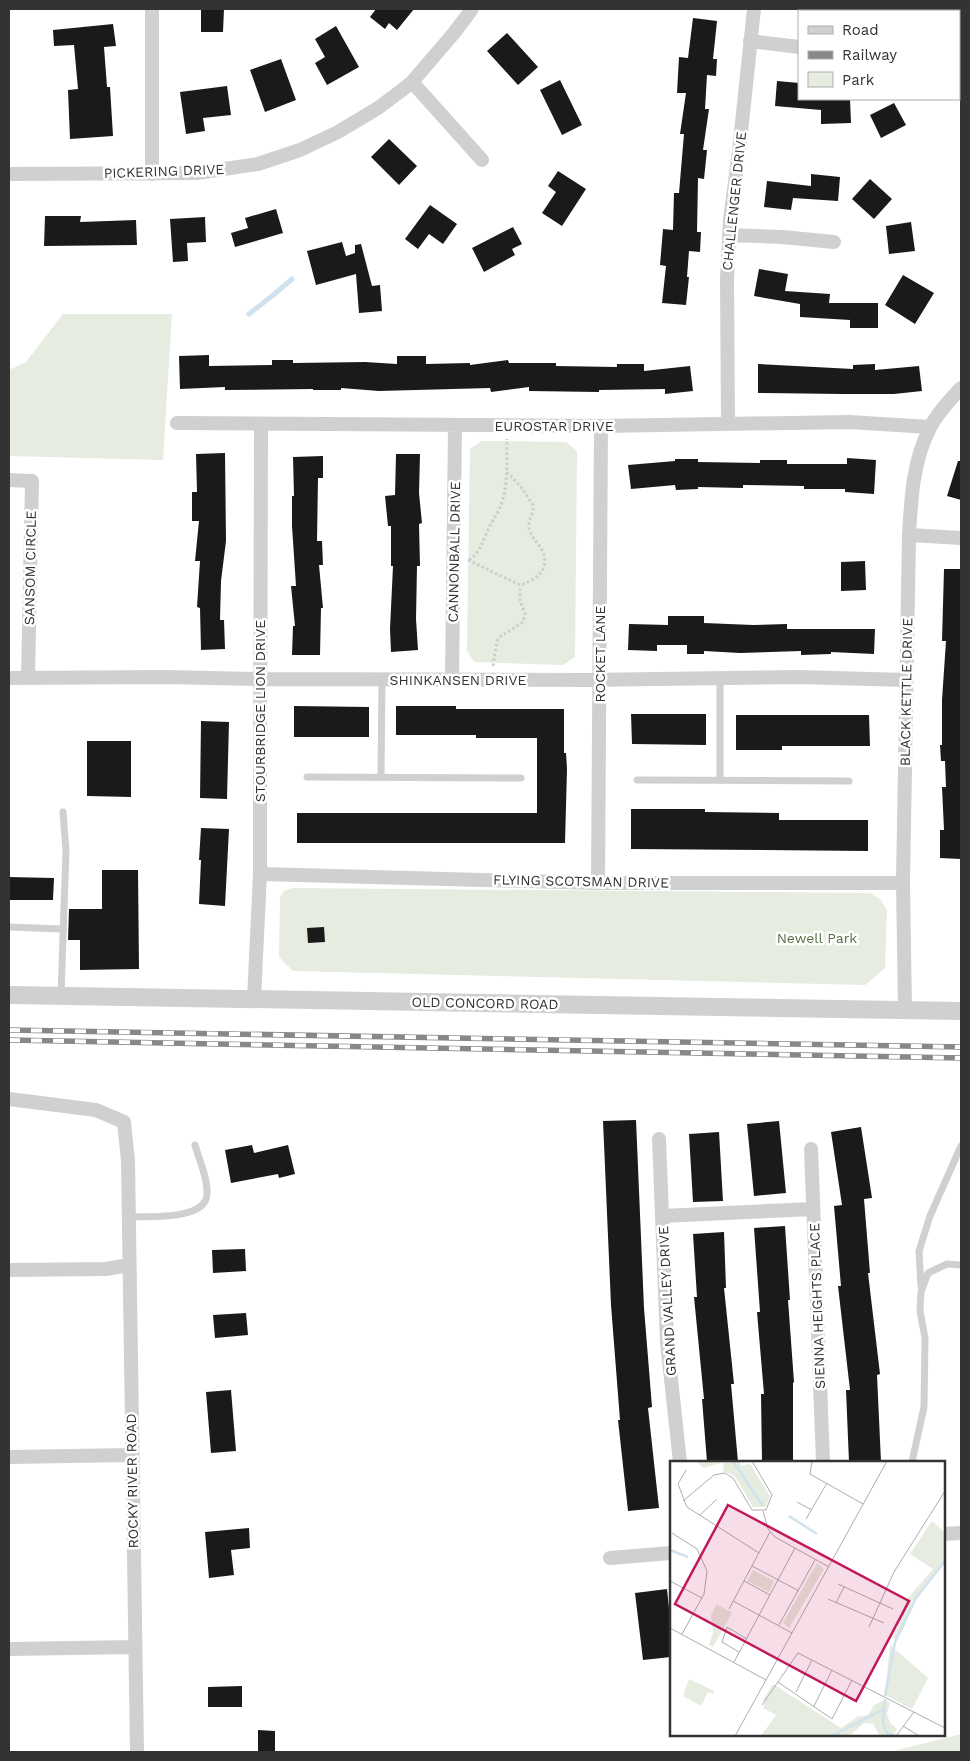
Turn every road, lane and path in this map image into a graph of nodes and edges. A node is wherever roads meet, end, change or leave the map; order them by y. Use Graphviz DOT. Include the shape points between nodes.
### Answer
graph roads {
  1 [pos="152,9"];
  2 [pos="472,9"];
  3 [pos="754,9"];
  4 [pos="750,41"];
  5 [pos="798,47"];
  6 [pos="412,82"];
  7 [pos="482,160"];
  8 [pos="9,174"];
  9 [pos="152,174"];
  10 [pos="729,235"];
  11 [pos="834,242"];
  12 [pos="961,388"];
  13 [pos="177,423"];
  14 [pos="728,423"];
  15 [pos="261,424"];
  16 [pos="455,426"];
  17 [pos="601,426"];
  18 [pos="930,427"];
  19 [pos="507,436"];
  20 [pos="506,472"];
  21 [pos="9,480"];
  22 [pos="909,535"];
  23 [pos="961,538"];
  24 [pos="520,585"];
  25 [pos="493,666"];
  26 [pos="9,678"];
  27 [pos="28,678"];
  28 [pos="720,678"];
  29 [pos="260,679"];
  30 [pos="382,679"];
  31 [pos="452,679"];
  32 [pos="599,680"];
  33 [pos="907,680"];
  34 [pos="307,777"];
  35 [pos="381,777"];
  36 [pos="520,778"];
  37 [pos="637,780"];
  38 [pos="720,780"];
  39 [pos="849,781"];
  40 [pos="63,812"];
  41 [pos="260,874"];
  42 [pos="598,883"];
  43 [pos="902,883"];
  44 [pos="9,927"];
  45 [pos="62,929"];
  46 [pos="9,994"];
  47 [pos="61,995"];
  48 [pos="254,998"];
  49 [pos="905,1010"];
  50 [pos="961,1011"];
  51 [pos="9,1099"];
  52 [pos="659,1139"];
  53 [pos="195,1145"];
  54 [pos="961,1146"];
  55 [pos="811,1149"];
  56 [pos="813,1209"];
  57 [pos="128,1213"];
  58 [pos="662,1216"];
  59 [pos="129,1265"];
  60 [pos="961,1265"];
  61 [pos="9,1270"];
  62 [pos="921,1292"];
  63 [pos="131,1455"];
  64 [pos="9,1457"];
  65 [pos="680,1461"];
  66 [pos="823,1461"];
  67 [pos="912,1461"];
  68 [pos="945,1534"];
  69 [pos="961,1534"];
  70 [pos="670,1553"];
  71 [pos="610,1558"];
  72 [pos="135,1647"];
  73 [pos="9,1649"];
  74 [pos="137,1752"];
  1 -- 9 [label="street"];
  2 -- 6 [label="street, PICKERING DRIVE"];
  3 -- 4 [label="street, CHALLENGER DRIVE"];
  4 -- 5 [label="street"];
  4 -- 10 [label="street, CHALLENGER DRIVE"];
  6 -- 7 [label="street"];
  6 -- 9 [label="street, PICKERING DRIVE" via="378,108 300,150 258,164 226,170"];
  8 -- 9 [label="street, PICKERING DRIVE"];
  10 -- 11 [label="street"];
  10 -- 14 [label="street, CHALLENGER DRIVE"];
  12 -- 18 [label="street, BLACK KETTLE DRIVE"];
  13 -- 15 [label="street, EUROSTAR DRIVE"];
  14 -- 17 [label="street, EUROSTAR DRIVE"];
  14 -- 18 [label="street, EUROSTAR DRIVE" via="849,422"];
  15 -- 16 [label="street, EUROSTAR DRIVE"];
  15 -- 29 [label="street, STOURBRIDGE LION DRIVE"];
  16 -- 17 [label="street, EUROSTAR DRIVE"];
  16 -- 31 [label="street, CANNONBALL DRIVE"];
  17 -- 32 [label="street, ROCKET LANE"];
  18 -- 22 [label="street, BLACK KETTLE DRIVE" via="912,486"];
  19 -- 20 [label="path"];
  20 -- 24 [label="path" via="533,505 529,526 544,557 544,566 538,577"];
  20 -- 24 [label="path" via="502,503 478,553 468,560"];
  21 -- 27 [label="street, SANSOM CIRCLE" via="32,481"];
  22 -- 23 [label="street"];
  22 -- 33 [label="street, BLACK KETTLE DRIVE"];
  24 -- 25 [label="path" via="524,618 522,623 497,641"];
  26 -- 27 [label="street, SHINKANSEN DRIVE"];
  27 -- 29 [label="street, SHINKANSEN DRIVE"];
  28 -- 32 [label="street, SHINKANSEN DRIVE"];
  28 -- 33 [label="street, SHINKANSEN DRIVE"];
  28 -- 38 [label="lane"];
  29 -- 30 [label="street, SHINKANSEN DRIVE"];
  29 -- 41 [label="street, STOURBRIDGE LION DRIVE"];
  30 -- 31 [label="street, SHINKANSEN DRIVE"];
  30 -- 35 [label="lane"];
  31 -- 32 [label="street, SHINKANSEN DRIVE"];
  32 -- 42 [label="street, ROCKET LANE"];
  33 -- 43 [label="street, BLACK KETTLE DRIVE"];
  34 -- 35 [label="lane"];
  35 -- 36 [label="lane"];
  37 -- 38 [label="lane"];
  38 -- 39 [label="lane"];
  40 -- 45 [label="lane" via="66,850"];
  41 -- 42 [label="street, FLYING SCOTSMAN DRIVE"];
  41 -- 48 [label="street, STOURBRIDGE LION DRIVE"];
  42 -- 43 [label="street, FLYING SCOTSMAN DRIVE"];
  43 -- 49 [label="street, BLACK KETTLE DRIVE"];
  44 -- 45 [label="lane"];
  45 -- 47 [label="lane"];
  46 -- 47 [label="street, OLD CONCORD ROAD"];
  47 -- 48 [label="street, OLD CONCORD ROAD"];
  48 -- 49 [label="street, OLD CONCORD ROAD"];
  49 -- 50 [label="street, OLD CONCORD ROAD"];
  51 -- 57 [label="street, ROCKY RIVER ROAD" via="96,1110 124,1122"];
  52 -- 58 [label="street, GRAND VALLEY DRIVE"];
  53 -- 57 [label="lane" via="206,1183 205,1202 199,1208 177,1215"];
  54 -- 62 [label="lane" via="930,1216 919,1251"];
  55 -- 56 [label="street, SIENNA HEIGHTS PLACE"];
  56 -- 58 [label="street"];
  56 -- 66 [label="street, SIENNA HEIGHTS PLACE"];
  57 -- 59 [label="street, ROCKY RIVER ROAD"];
  58 -- 65 [label="street, GRAND VALLEY DRIVE" via="667,1342"];
  59 -- 61 [label="street" via="106,1269"];
  59 -- 63 [label="street, ROCKY RIVER ROAD"];
  60 -- 62 [label="lane" via="947,1264 928,1273"];
  62 -- 67 [label="lane" via="920,1311 925,1338 924,1407"];
  63 -- 64 [label="street"];
  63 -- 72 [label="street, ROCKY RIVER ROAD"];
  68 -- 69 [label="street"];
  70 -- 71 [label="street"];
  72 -- 73 [label="street"];
  72 -- 74 [label="street, ROCKY RIVER ROAD"];
}
